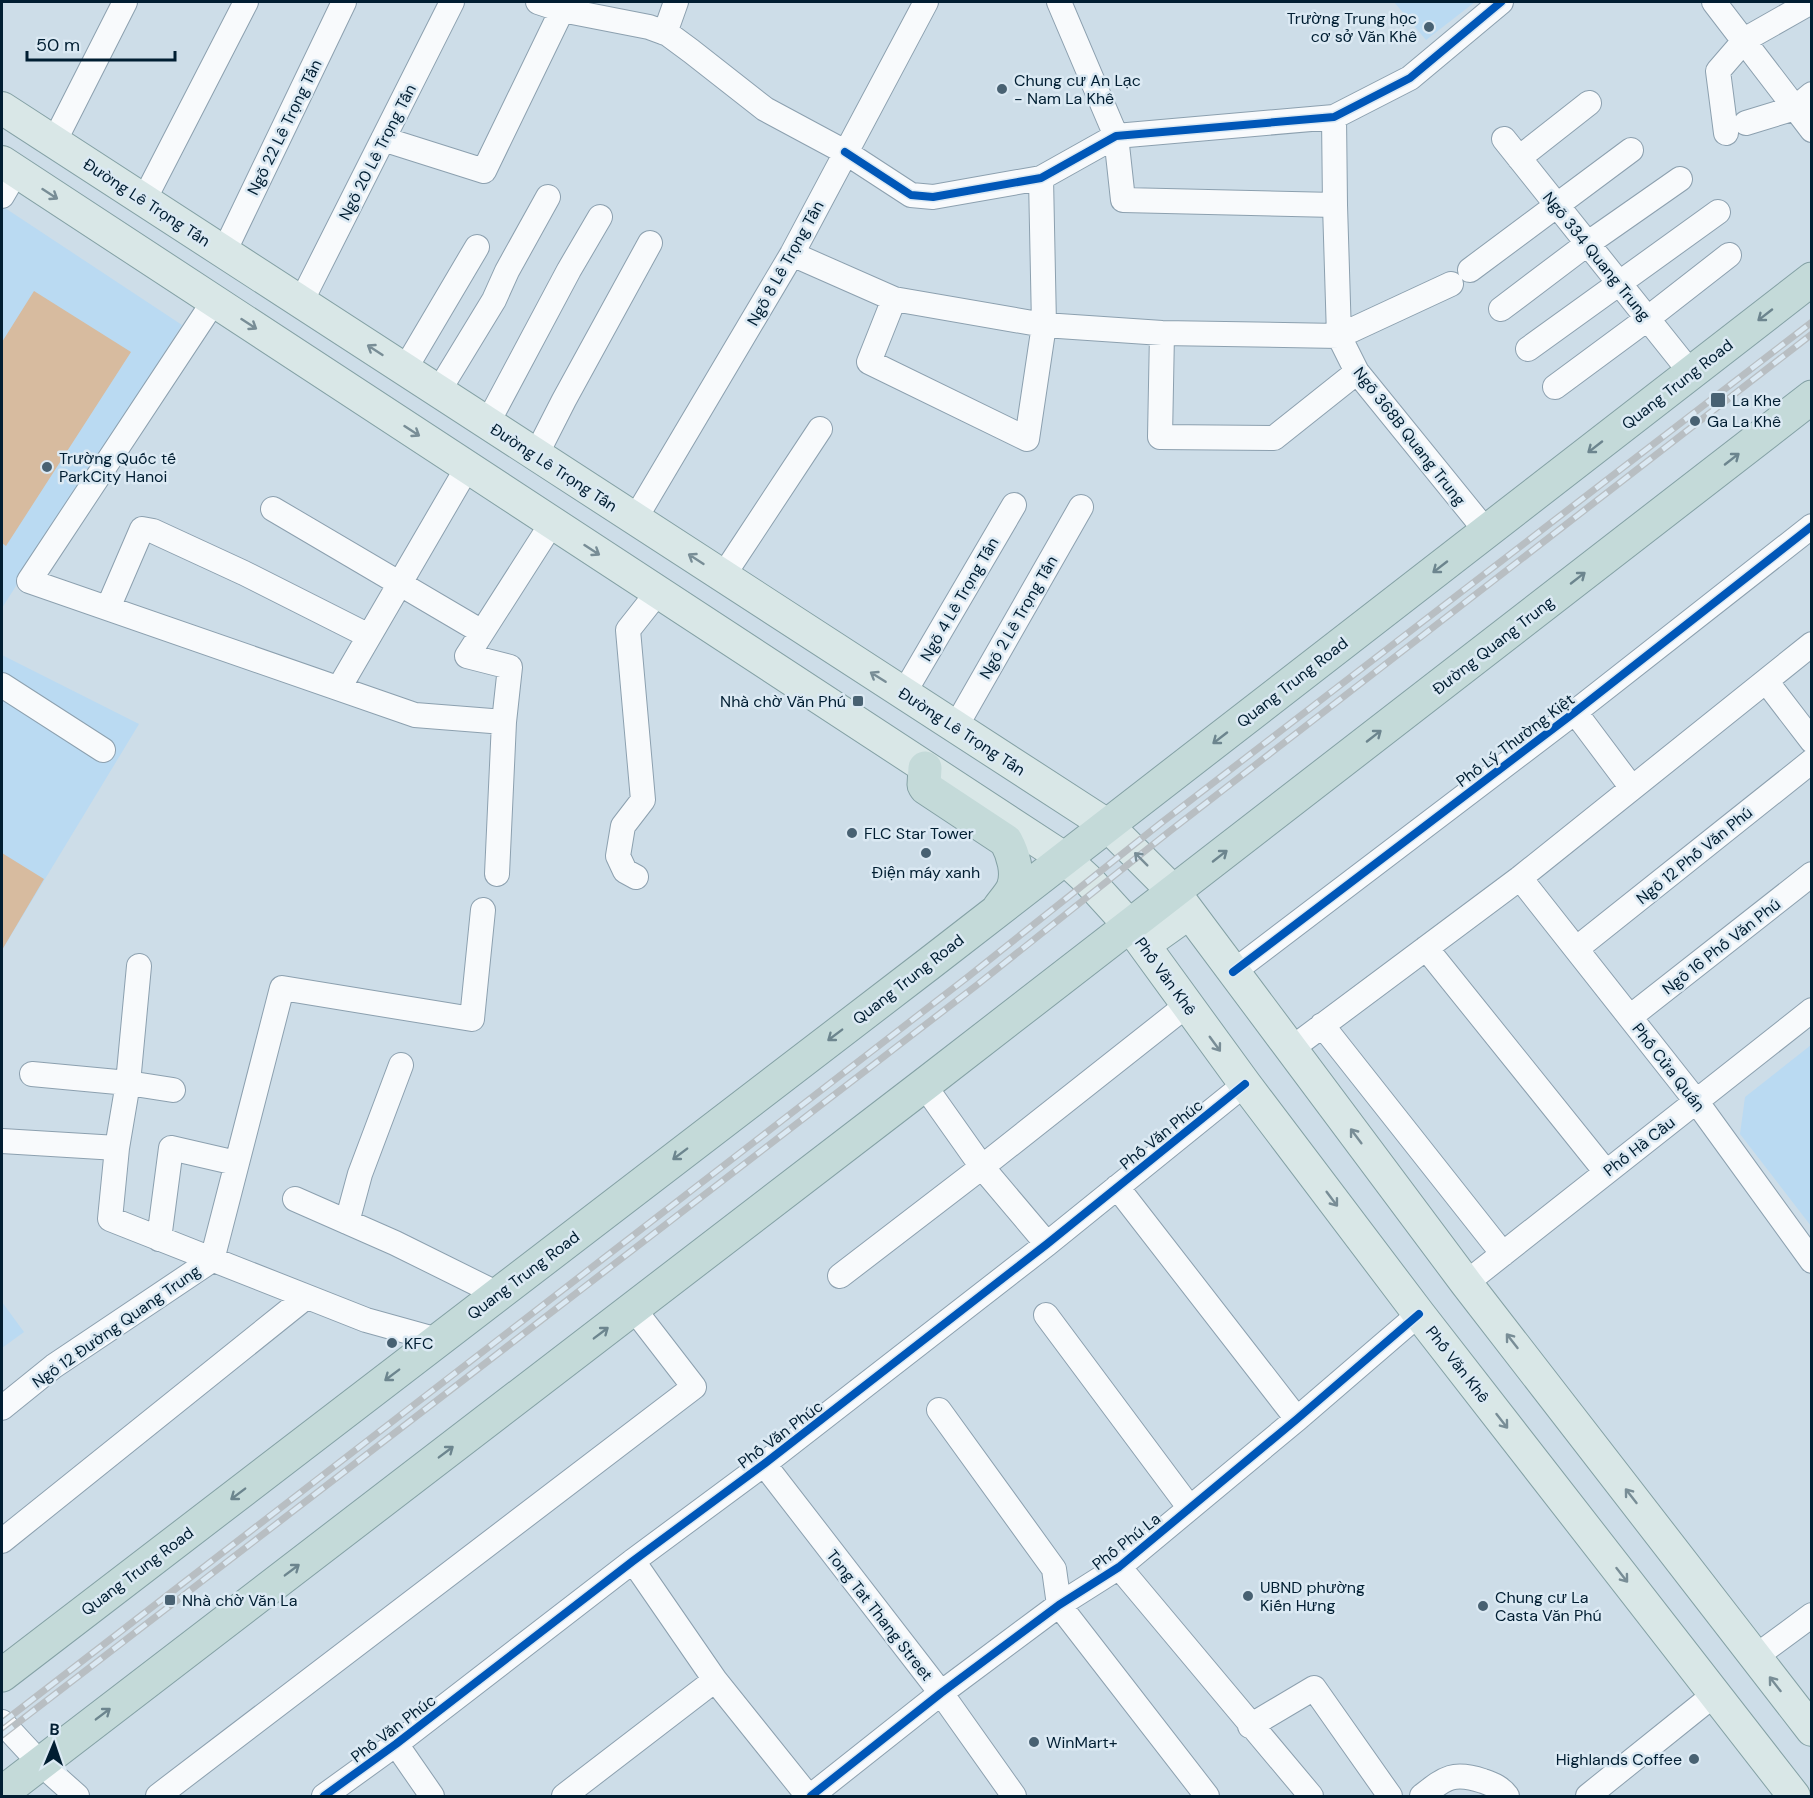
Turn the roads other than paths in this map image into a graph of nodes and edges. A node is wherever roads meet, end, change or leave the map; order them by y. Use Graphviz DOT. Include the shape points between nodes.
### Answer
graph roads {
  1 [pos="125,2"];
  2 [pos="246,2"];
  3 [pos="344,2"];
  4 [pos="452,2"];
  5 [pos="538,2"];
  6 [pos="676,2"];
  7 [pos="926,2"];
  8 [pos="1059,2"];
  9 [pos="1502,2"];
  10 [pos="1714,2"];
  11 [pos="1811,2"];
  12 [pos="562,10"];
  13 [pos="665,33"];
  14 [pos="1745,42"];
  15 [pos="1589,103"];
  16 [pos="2,108"];
  17 [pos="1806,113"];
  18 [pos="1334,117"];
  19 [pos="1116,136"];
  20 [pos="383,139"];
  21 [pos="54,142"];
  22 [pos="1631,150"];
  23 [pos="845,152"];
  24 [pos="6,177"];
  25 [pos="1041,177"];
  26 [pos="1680,179"];
  27 [pos="548,197"];
  28 [pos="144,200"];
  29 [pos="1335,205"];
  30 [pos="1556,205"];
  31 [pos="1718,212"];
  32 [pos="600,217"];
  33 [pos="650,243"];
  34 [pos="1587,244"];
  35 [pos="477,247"];
  36 [pos="224,252"];
  37 [pos="792,254"];
  38 [pos="1729,255"];
  39 [pos="1812,279"];
  40 [pos="1619,283"];
  41 [pos="894,299"];
  42 [pos="214,301"];
  43 [pos="301,302"];
  44 [pos="1501,309"];
  45 [pos="1647,319"];
  46 [pos="1044,325"];
  47 [pos="1162,333"];
  48 [pos="1339,336"];
  49 [pos="1528,349"];
  50 [pos="405,369"];
  51 [pos="1357,372"];
  52 [pos="1691,373"];
  53 [pos="1555,387"];
  54 [pos="438,392"];
  55 [pos="1812,397"];
  56 [pos="487,424"];
  57 [pos="820,429"];
  58 [pos="536,456"];
  59 [pos="467,468"];
  60 [pos="1014,505"];
  61 [pos="1081,507"];
  62 [pos="273,509"];
  63 [pos="635,519"];
  64 [pos="552,523"];
  65 [pos="1812,526"];
  66 [pos="1486,531"];
  67 [pos="723,576"];
  68 [pos="400,583"];
  69 [pos="658,592"];
  70 [pos="108,608"];
  71 [pos="482,632"];
  72 [pos="369,636"];
  73 [pos="1812,644"];
  74 [pos="1766,681"];
  75 [pos="2,685"];
  76 [pos="339,688"];
  77 [pos="904,693"];
  78 [pos="1575,712"];
  79 [pos="504,722"];
  80 [pos="955,728"];
  81 [pos="1812,741"];
  82 [pos="103,750"];
  83 [pos="1812,761"];
  84 [pos="926,768"];
  85 [pos="1632,788"];
  86 [pos="1067,800"];
  87 [pos="1107,825"];
  88 [pos="1036,840"];
  89 [pos="1064,858"];
  90 [pos="497,874"];
  91 [pos="1812,874"];
  92 [pos="636,877"];
  93 [pos="1520,878"];
  94 [pos="1182,903"];
  95 [pos="483,910"];
  96 [pos="998,910"];
  97 [pos="1137,935"];
  98 [pos="1426,948"];
  99 [pos="1576,949"];
  100 [pos="139,966"];
  101 [pos="1233,972"];
  102 [pos="1186,1005"];
  103 [pos="1812,1010"];
  104 [pos="1630,1017"];
  105 [pos="1322,1025"];
  106 [pos="1291,1049"];
  107 [pos="401,1065"];
  108 [pos="32,1074"];
  109 [pos="128,1083"];
  110 [pos="1245,1084"];
  111 [pos="924,1085"];
  112 [pos="172,1090"];
  113 [pos="1696,1101"];
  114 [pos="2,1141"];
  115 [pos="117,1149"];
  116 [pos="236,1163"];
  117 [pos="982,1167"];
  118 [pos="1606,1172"];
  119 [pos="1117,1187"];
  120 [pos="295,1199"];
  121 [pos="347,1222"];
  122 [pos="159,1239"];
  123 [pos="1047,1244"];
  124 [pos="1503,1254"];
  125 [pos="212,1260"];
  126 [pos="1812,1261"];
  127 [pos="840,1276"];
  128 [pos="1466,1282"];
  129 [pos="498,1294"];
  130 [pos="306,1297"];
  131 [pos="633,1308"];
  132 [pos="1419,1314"];
  133 [pos="1046,1315"];
  134 [pos="438,1340"];
  135 [pos="2,1408"];
  136 [pos="939,1410"];
  137 [pos="1297,1419"];
  138 [pos="764,1464"];
  139 [pos="1190,1507"];
  140 [pos="2,1541"];
  141 [pos="633,1561"];
  142 [pos="1119,1567"];
  143 [pos="1059,1605"];
  144 [pos="1812,1615"];
  145 [pos="1755,1657"];
  146 [pos="2,1675"];
  147 [pos="715,1680"];
  148 [pos="941,1693"];
  149 [pos="1715,1694"];
  150 [pos="2,1722"];
  151 [pos="1250,1726"];
  152 [pos="1812,1730"];
  153 [pos="396,1744"];
  154 [pos="40,1763"];
  155 [pos="2,1793"];
  156 [pos="77,1797"];
  157 [pos="158,1797"];
  158 [pos="324,1797"];
  159 [pos="432,1797"];
  160 [pos="564,1797"];
  161 [pos="809,1797"];
  162 [pos="1014,1797"];
  163 [pos="1207,1797"];
  164 [pos="1311,1797"];
  165 [pos="1390,1797"];
  166 [pos="1422,1797"];
  167 [pos="1507,1797"];
  168 [pos="1588,1797"];
  169 [pos="1794,1797"];
  1 -- 21 [label="street"];
  2 -- 28 [label="street"];
  3 -- 36 [label="street, Ngõ 22 Lê Trọng Tấn"];
  4 -- 20 [label="street, Ngõ 20 Lê Trọng Tấn"];
  5 -- 12 [label="street"];
  6 -- 13 [label="street"];
  7 -- 23 [label="street, Ngõ 8 Lê Trọng Tấn"];
  8 -- 19 [label="street"];
  9 -- 18 [label="street" via="1410,78"];
  10 -- 14 [label="street"];
  11 -- 14 [label="street"];
  12 -- 13 [label="street"];
  12 -- 20 [label="street" via="484,171"];
  13 -- 23 [label="street" via="765,109"];
  14 -- 17 [label="street"];
  14 -- 17 [label="street" via="1718,71 1742,131"];
  15 -- 30 [label="street, Ngõ 334 Quang Trung" via="1512,149"];
  16 -- 21 [label="main road, Đường Lê Trọng Tấn"];
  18 -- 19 [label="street"];
  18 -- 29 [label="street"];
  19 -- 25 [label="street"];
  19 -- 29 [label="street" via="1123,200"];
  20 -- 43 [label="street, Ngõ 20 Lê Trọng Tấn"];
  21 -- 28 [label="main road, Đường Lê Trọng Tấn"];
  22 -- 30 [label="street"];
  23 -- 25 [label="street" via="911,195 933,197"];
  23 -- 37 [label="street, Ngõ 8 Lê Trọng Tấn"];
  24 -- 42 [label="main road, one-way"];
  25 -- 46 [label="street"];
  26 -- 34 [label="street"];
  27 -- 54 [label="street" via="494,300"];
  28 -- 36 [label="main road, Đường Lê Trọng Tấn"];
  29 -- 48 [label="street"];
  30 -- 34 [label="street, Ngõ 334 Quang Trung"];
  30 -- 48 [label="street" via="1460,277"];
  31 -- 40 [label="street"];
  32 -- 56 [label="street"];
  33 -- 58 [label="street"];
  34 -- 40 [label="street, Ngõ 334 Quang Trung"];
  34 -- 44 [label="street"];
  35 -- 50 [label="street"];
  36 -- 43 [label="main road, Đường Lê Trọng Tấn"];
  37 -- 41 [label="street"];
  37 -- 63 [label="street, Ngõ 8 Lê Trọng Tấn"];
  38 -- 45 [label="street"];
  39 -- 52 [label="highway, Quang Trung Road, one-way"];
  40 -- 45 [label="street, Ngõ 334 Quang Trung"];
  40 -- 49 [label="street"];
  41 -- 46 [label="street"];
  41 -- 46 [label="street" via="870,362 1027,439"];
  42 -- 59 [label="main road, one-way"];
  42 -- 70 [label="street" via="29,581"];
  50 -- 43 [label="main road, Đường Lê Trọng Tấn, one-way"];
  45 -- 52 [label="street, Ngõ 334 Quang Trung"];
  45 -- 53 [label="street"];
  46 -- 47 [label="street"];
  47 -- 48 [label="street"];
  47 -- 51 [label="street" via="1160,437 1274,438"];
  48 -- 51 [label="street, Ngõ 368B Quang Trung"];
  50 -- 54 [label="main road, Đường Lê Trọng Tấn"];
  51 -- 66 [label="street, Ngõ 368B Quang Trung"];
  52 -- 66 [label="highway, Quang Trung Road, one-way"];
  54 -- 56 [label="main road, Đường Lê Trọng Tấn"];
  94 -- 55 [label="highway, Đường Quang Trung, one-way"];
  56 -- 58 [label="main road, Đường Lê Trọng Tấn"];
  57 -- 67 [label="street"];
  58 -- 63 [label="main road, Đường Lê Trọng Tấn"];
  59 -- 64 [label="main road"];
  59 -- 68 [label="street"];
  60 -- 77 [label="street, Ngõ 4 Lê Trọng Tấn"];
  61 -- 80 [label="street, Ngõ 2 Lê Trọng Tấn"];
  62 -- 68 [label="street"];
  67 -- 63 [label="main road, Đường Lê Trọng Tấn, one-way"];
  64 -- 69 [label="main road, one-way"];
  64 -- 71 [label="street"];
  65 -- 78 [label="street, Phố Lý Thường Kiệt"];
  66 -- 87 [label="highway, Quang Trung Road, one-way"];
  77 -- 67 [label="main road, Đường Lê Trọng Tấn, one-way"];
  68 -- 71 [label="street"];
  68 -- 72 [label="street"];
  69 -- 84 [label="main road"];
  69 -- 92 [label="street" via="628,630 643,800 623,826 618,856 625,871"];
  70 -- 72 [label="street" via="141,529 244,573"];
  70 -- 76 [label="street"];
  71 -- 79 [label="street" via="467,656 510,666"];
  72 -- 76 [label="street"];
  73 -- 74 [label="street"];
  74 -- 81 [label="street"];
  74 -- 85 [label="street"];
  75 -- 82 [label="street"];
  76 -- 79 [label="street" via="416,716"];
  77 -- 80 [label="main road, Đường Lê Trọng Tấn"];
  78 -- 85 [label="street"];
  78 -- 101 [label="street, Phố Lý Thường Kiệt"];
  79 -- 90 [label="street"];
  80 -- 86 [label="main road, Đường Lê Trọng Tấn"];
  83 -- 99 [label="street, Ngõ 12 Phố Văn Phú"];
  84 -- 88 [label="main road"];
  84 -- 96 [label="highway" via="926,788 1006,841 1013,853 1013,887"];
  85 -- 93 [label="street"];
  86 -- 87 [label="main road, Đường Lê Trọng Tấn"];
  86 -- 88 [label="main road"];
  87 -- 89 [label="highway, Quang Trung Road"];
  94 -- 87 [label="main road, Đường Lê Trọng Tấn, one-way"];
  88 -- 89 [label="main road"];
  89 -- 96 [label="highway, Quang Trung Road"];
  89 -- 97 [label="main road, Phố Văn Khê"];
  91 -- 104 [label="street, Ngõ 16 Phố Văn Phú"];
  93 -- 98 [label="street"];
  93 -- 99 [label="street, Phố Cửa Quán"];
  94 -- 97 [label="highway"];
  94 -- 101 [label="main road"];
  95 -- 116 [label="street" via="472,1019 282,988"];
  96 -- 129 [label="highway, Quang Trung Road, one-way"];
  97 -- 102 [label="main road, Phố Văn Khê"];
  97 -- 111 [label="highway"];
  98 -- 105 [label="street"];
  98 -- 118 [label="street"];
  99 -- 104 [label="street, Phố Cửa Quán"];
  100 -- 109 [label="street"];
  101 -- 106 [label="main road"];
  102 -- 110 [label="main road, Phố Văn Khê, one-way"];
  102 -- 117 [label="street"];
  103 -- 113 [label="street, Phố Hà Cầu"];
  104 -- 113 [label="street, Phố Cửa Quán"];
  105 -- 106 [label="street"];
  105 -- 124 [label="street"];
  128 -- 106 [label="main road, one-way"];
  107 -- 121 [label="street" via="360,1174"];
  108 -- 109 [label="street"];
  109 -- 112 [label="street"];
  109 -- 115 [label="street"];
  110 -- 119 [label="street, Phố Văn Phúc"];
  110 -- 132 [label="main road, Phố Văn Khê, one-way"];
  111 -- 117 [label="street"];
  111 -- 131 [label="highway"];
  113 -- 118 [label="street, Phố Hà Cầu"];
  113 -- 126 [label="street, Phố Cửa Quán"];
  114 -- 115 [label="street"];
  115 -- 122 [label="street" via="110,1219"];
  116 -- 122 [label="street" via="171,1148"];
  116 -- 125 [label="street"];
  117 -- 123 [label="street"];
  117 -- 127 [label="street"];
  118 -- 124 [label="street, Phố Hà Cầu"];
  119 -- 123 [label="street, Phố Văn Phúc"];
  119 -- 137 [label="street"];
  120 -- 121 [label="street"];
  121 -- 129 [label="street"];
  122 -- 125 [label="street"];
  123 -- 138 [label="street, Phố Văn Phúc"];
  124 -- 128 [label="street, Phố Hà Cầu"];
  125 -- 130 [label="street, Ngõ 12 Đường Quang Trung"];
  125 -- 135 [label="street, Ngõ 12 Đường Quang Trung" via="54,1366"];
  145 -- 128 [label="main road, one-way"];
  129 -- 134 [label="highway, Quang Trung Road"];
  130 -- 134 [label="street, Ngõ 12 Đường Quang Trung" via="366,1320"];
  130 -- 140 [label="street"];
  154 -- 131 [label="highway, one-way"];
  131 -- 157 [label="street" via="694,1387"];
  132 -- 137 [label="street, Phố Phú La"];
  132 -- 149 [label="main road, Phố Văn Khê, one-way"];
  133 -- 139 [label="street"];
  134 -- 146 [label="highway, Quang Trung Road, one-way"];
  136 -- 143 [label="street" via="1054,1569"];
  137 -- 139 [label="street, Phố Phú La"];
  138 -- 141 [label="street, Phố Văn Phúc"];
  138 -- 148 [label="street, Tong Tat Thang Street"];
  139 -- 142 [label="street, Phố Phú La"];
  141 -- 147 [label="street"];
  141 -- 153 [label="street, Phố Văn Phúc"];
  142 -- 143 [label="street, Phố Phú La"];
  142 -- 151 [label="street"];
  143 -- 148 [label="street, Phố Phú La"];
  143 -- 163 [label="street"];
  144 -- 145 [label="street"];
  152 -- 145 [label="main road, one-way"];
  147 -- 160 [label="street"];
  147 -- 161 [label="street"];
  148 -- 161 [label="street, Phố Phú La"];
  148 -- 162 [label="street, Tong Tat Thang Street"];
  149 -- 168 [label="street"];
  149 -- 169 [label="main road, Phố Văn Khê"];
  150 -- 154 [label="street"];
  151 -- 164 [label="street"];
  151 -- 165 [label="street" via="1314,1688"];
  153 -- 158 [label="street, Phố Văn Phúc"];
  153 -- 159 [label="street"];
  154 -- 155 [label="highway"];
  154 -- 156 [label="street"];
  166 -- 167 [label="street" via="1443,1780 1466,1776 1500,1787"];
}
